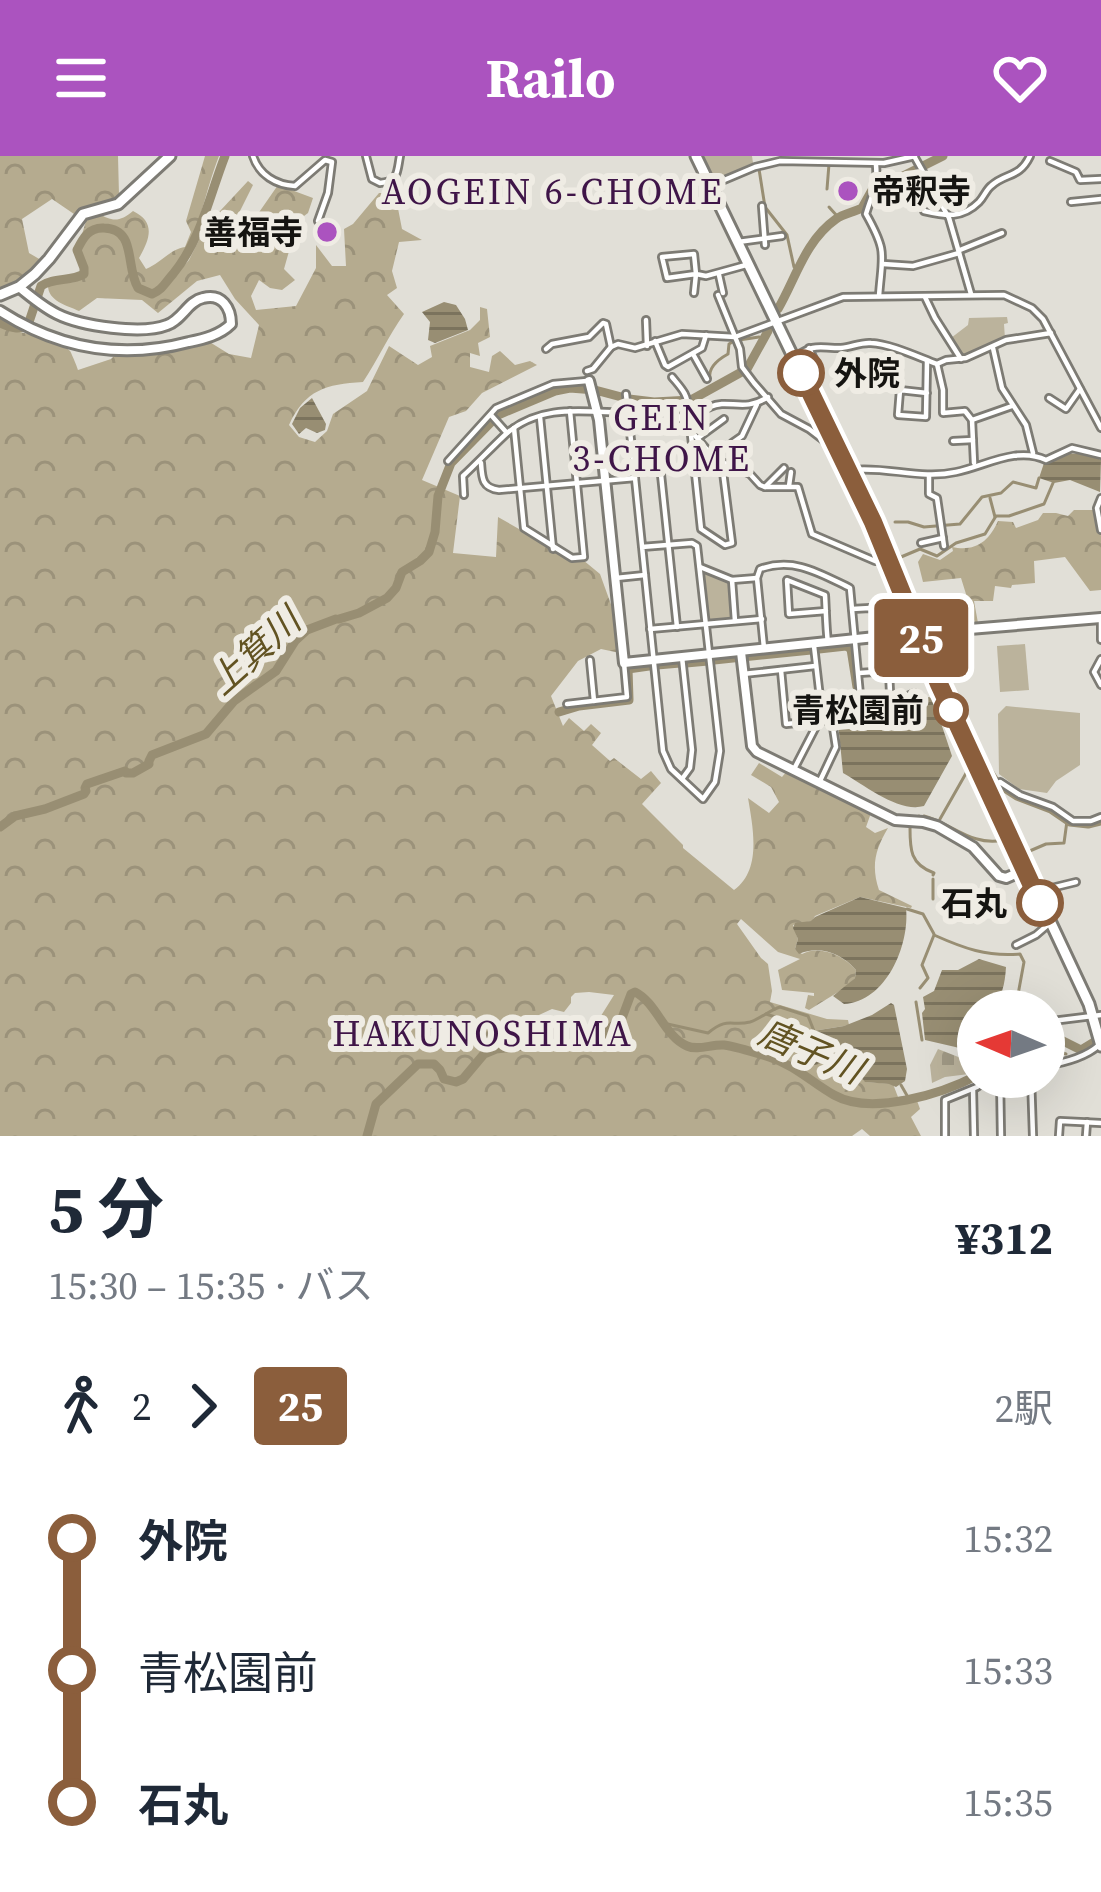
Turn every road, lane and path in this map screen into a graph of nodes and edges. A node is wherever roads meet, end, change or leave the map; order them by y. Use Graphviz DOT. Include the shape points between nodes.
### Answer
graph roads {
  1 [pos="170,156"];
  2 [pos="254,156"];
  3 [pos="366,156"];
  4 [pos="400,156"];
  5 [pos="696,156"];
  6 [pos="915,156"];
  7 [pos="1030,156"];
  8 [pos="890,159"];
  9 [pos="1050,161"];
  10 [pos="876,163"];
  11 [pos="1101,179"];
  12 [pos="878,182"];
  13 [pos="710,186"];
  14 [pos="931,188"];
  15 [pos="1101,199"];
  16 [pos="1071,202"];
  17 [pos="760,210"];
  18 [pos="924,211"];
  19 [pos="949,218"];
  20 [pos="318,221"];
  21 [pos="1002,233"];
  22 [pos="738,242"];
  23 [pos="764,243"];
  24 [pos="779,248"];
  25 [pos="960,251"];
  26 [pos="883,264"];
  27 [pos="749,265"];
  28 [pos="697,274"];
  29 [pos="718,274"];
  30 [pos="22,289"];
  31 [pos="694,293"];
  32 [pos="971,294"];
  33 [pos="0,295"];
  34 [pos="879,296"];
  35 [pos="925,296"];
  36 [pos="0,311"];
  37 [pos="646,320"];
  38 [pos="776,321"];
  39 [pos="1051,333"];
  40 [pos="706,335"];
  41 [pos="734,338"];
  42 [pos="656,341"];
  43 [pos="647,346"];
  44 [pos="610,347"];
  45 [pos="809,348"];
  46 [pos="993,348"];
  47 [pos="546,350"];
  48 [pos="693,354"];
  49 [pos="794,358"];
  50 [pos="961,359"];
  51 [pos="928,361"];
  52 [pos="937,364"];
  53 [pos="817,366"];
  54 [pos="672,377"];
  55 [pos="707,379"];
  56 [pos="590,383"];
  57 [pos="1080,389"];
  58 [pos="927,392"];
  59 [pos="768,398"];
  60 [pos="1048,398"];
  61 [pos="627,402"];
  62 [pos="757,404"];
  63 [pos="1013,405"];
  64 [pos="570,411"];
  65 [pos="598,412"];
  66 [pos="540,415"];
  67 [pos="493,418"];
  68 [pos="682,418"];
  69 [pos="724,418"];
  70 [pos="972,420"];
  71 [pos="514,428"];
  72 [pos="1101,428"];
  73 [pos="691,430"];
  74 [pos="507,434"];
  75 [pos="698,438"];
  76 [pos="833,440"];
  77 [pos="973,440"];
  78 [pos="953,441"];
  79 [pos="732,443"];
  80 [pos="632,448"];
  81 [pos="1033,453"];
  82 [pos="1101,455"];
  83 [pos="448,461"];
  84 [pos="480,461"];
  85 [pos="722,464"];
  86 [pos="974,465"];
  87 [pos="849,471"];
  88 [pos="929,476"];
  89 [pos="635,478"];
  90 [pos="605,480"];
  91 [pos="577,482"];
  92 [pos="790,486"];
  93 [pos="547,487"];
  94 [pos="765,487"];
  95 [pos="519,489"];
  96 [pos="464,495"];
  97 [pos="1101,498"];
  98 [pos="1101,530"];
  99 [pos="920,543"];
  100 [pos="669,544"];
  101 [pos="642,548"];
  102 [pos="554,549"];
  103 [pos="887,555"];
  104 [pos="700,567"];
  105 [pos="645,574"];
  106 [pos="616,578"];
  107 [pos="757,578"];
  108 [pos="732,580"];
  109 [pos="852,609"];
  110 [pos="826,611"];
  111 [pos="1101,618"];
  112 [pos="762,619"];
  113 [pos="735,621"];
  114 [pos="706,624"];
  115 [pos="677,627"];
  116 [pos="650,629"];
  117 [pos="920,634"];
  118 [pos="886,636"];
  119 [pos="856,639"];
  120 [pos="1101,640"];
  121 [pos="828,644"];
  122 [pos="814,645"];
  123 [pos="764,650"];
  124 [pos="709,655"];
  125 [pos="741,655"];
  126 [pos="682,658"];
  127 [pos="1101,659"];
  128 [pos="590,660"];
  129 [pos="653,660"];
  130 [pos="624,663"];
  131 [pos="817,666"];
  132 [pos="781,670"];
  133 [pos="859,673"];
  134 [pos="743,674"];
  135 [pos="1100,682"];
  136 [pos="914,693"];
  137 [pos="594,701"];
  138 [pos="567,704"];
  139 [pos="892,704"];
  140 [pos="862,717"];
  141 [pos="832,720"];
  142 [pos="820,721"];
  143 [pos="794,770"];
  144 [pos="682,779"];
  145 [pos="819,783"];
  146 [pos="987,789"];
  147 [pos="1101,818"];
  148 [pos="1024,870"];
  149 [pos="1076,882"];
  150 [pos="1035,892"];
  151 [pos="1050,923"];
  152 [pos="1016,945"];
  153 [pos="1097,1016"];
  154 [pos="1065,1020"];
  155 [pos="1101,1043"];
  156 [pos="1065,1062"];
  157 [pos="957,1095"];
  158 [pos="974,1098"];
  159 [pos="1000,1098"];
  160 [pos="1032,1098"];
  161 [pos="1087,1122"];
  162 [pos="1101,1123"];
  163 [pos="944,1136"];
  164 [pos="974,1136"];
  165 [pos="1001,1136"];
  166 [pos="1033,1136"];
  167 [pos="1059,1136"];
  168 [pos="1086,1136"];
  1 -- 30 [label="main road" via="125,199 82,214"];
  2 -- 20 [label="street" via="269,179 290,186 332,162"];
  3 -- 4 [label="street" via="380,184 398,175"];
  5 -- 13 [label="main road"];
  6 -- 8 [label="street"];
  6 -- 14 [label="street"];
  7 -- 19 [label="street" via="1023,169"];
  8 -- 10 [label="street"];
  9 -- 11 [label="street" via="1080,180"];
  10 -- 12 [label="street"];
  10 -- 13 [label="street" via="780,161"];
  12 -- 14 [label="street" via="890,198"];
  12 -- 26 [label="street" via="866,214"];
  13 -- 22 [label="main road"];
  14 -- 19 [label="street"];
  15 -- 16 [label="street"];
  17 -- 23 [label="street"];
  18 -- 19 [label="street"];
  19 -- 25 [label="street"];
  21 -- 25 [label="street"];
  22 -- 23 [label="street"];
  22 -- 27 [label="main road"];
  23 -- 24 [label="street" via="780,236"];
  25 -- 26 [label="street" via="913,266"];
  25 -- 32 [label="street"];
  26 -- 34 [label="street"];
  27 -- 29 [label="street"];
  27 -- 38 [label="main road"];
  28 -- 28 [label="street" via="667,278 662,257 694,254"];
  28 -- 29 [label="street"];
  28 -- 31 [label="street"];
  29 -- 41 [label="street"];
  30 -- 33 [label="main road"];
  30 -- 36 [label="street" via="83,323 152,330 212,297 232,318 227,330 197,340 104,351"];
  32 -- 35 [label="street"];
  32 -- 39 [label="street" via="1017,299"];
  34 -- 35 [label="street"];
  34 -- 38 [label="street" via="843,297"];
  35 -- 50 [label="street"];
  37 -- 43 [label="street"];
  38 -- 41 [label="street"];
  38 -- 49 [label="main road"];
  39 -- 46 [label="street"];
  39 -- 57 [label="street"];
  40 -- 41 [label="street"];
  40 -- 42 [label="street"];
  40 -- 48 [label="street"];
  41 -- 59 [label="street" via="745,370"];
  42 -- 43 [label="street"];
  42 -- 48 [label="street" via="667,367"];
  43 -- 44 [label="street"];
  44 -- 47 [label="street" via="603,323 589,337"];
  44 -- 56 [label="street"];
  45 -- 49 [label="street"];
  45 -- 51 [label="street" via="874,343"];
  45 -- 53 [label="street"];
  46 -- 50 [label="street"];
  46 -- 63 [label="street"];
  48 -- 55 [label="street"];
  49 -- 76 [label="main road"];
  50 -- 52 [label="street"];
  51 -- 52 [label="street"];
  51 -- 58 [label="street"];
  52 -- 70 [label="street" via="943,413 965,411"];
  54 -- 68 [label="street" via="687,401"];
  56 -- 65 [label="street"];
  56 -- 67 [label="street" via="553,384 496,408"];
  57 -- 60 [label="street" via="1066,409"];
  57 -- 72 [label="street"];
  58 -- 58 [label="street" via="926,417 898,416 900,390"];
  59 -- 62 [label="street"];
  59 -- 76 [label="street" via="788,419"];
  61 -- 65 [label="street"];
  61 -- 68 [label="street" via="673,409"];
  61 -- 80 [label="street"];
  62 -- 68 [label="street" via="715,405"];
  62 -- 79 [label="street"];
  63 -- 70 [label="street"];
  63 -- 81 [label="street"];
  64 -- 65 [label="street"];
  64 -- 66 [label="street"];
  64 -- 91 [label="street"];
  65 -- 90 [label="street"];
  66 -- 71 [label="street"];
  66 -- 93 [label="street"];
  67 -- 74 [label="street"];
  67 -- 83 [label="street"];
  68 -- 73 [label="street"];
  69 -- 75 [label="street"];
  70 -- 77 [label="street"];
  71 -- 74 [label="street"];
  71 -- 95 [label="street"];
  73 -- 75 [label="street"];
  73 -- 85 [label="street" via="700,529 725,545 732,543"];
  74 -- 84 [label="street"];
  75 -- 85 [label="street"];
  76 -- 87 [label="main road"];
  77 -- 78 [label="street"];
  77 -- 86 [label="street"];
  80 -- 89 [label="street"];
  80 -- 100 [label="street" via="658,446"];
  81 -- 82 [label="street" via="1046,460 1072,448"];
  81 -- 86 [label="street"];
  84 -- 95 [label="street" via="486,486"];
  84 -- 96 [label="street" via="464,476"];
  85 -- 94 [label="street"];
  86 -- 88 [label="street"];
  87 -- 88 [label="street"];
  87 -- 103 [label="main road"];
  88 -- 99 [label="street" via="944,542"];
  89 -- 90 [label="street"];
  89 -- 101 [label="street"];
  90 -- 91 [label="street"];
  90 -- 106 [label="street"];
  91 -- 93 [label="street"];
  91 -- 102 [label="street" via="584,557"];
  92 -- 94 [label="street"];
  92 -- 94 [label="street" via="788,470"];
  92 -- 103 [label="street" via="798,487 812,534 875,561"];
  93 -- 95 [label="street"];
  93 -- 102 [label="street"];
  95 -- 102 [label="street" via="524,528"];
  97 -- 98 [label="street"];
  100 -- 101 [label="street"];
  100 -- 104 [label="street" via="696,544"];
  100 -- 115 [label="street"];
  101 -- 105 [label="street"];
  103 -- 117 [label="main road"];
  104 -- 108 [label="street"];
  104 -- 114 [label="street"];
  105 -- 106 [label="street"];
  105 -- 116 [label="street"];
  106 -- 130 [label="street"];
  107 -- 108 [label="street"];
  107 -- 109 [label="street" via="775,564 800,565 850,588"];
  107 -- 112 [label="street"];
  108 -- 113 [label="street"];
  109 -- 118 [label="street" via="876,610"];
  109 -- 119 [label="street"];
  110 -- 110 [label="street" via="825,595 787,580 789,614"];
  110 -- 121 [label="street"];
  111 -- 117 [label="street"];
  111 -- 120 [label="street"];
  112 -- 113 [label="street"];
  112 -- 123 [label="street"];
  113 -- 114 [label="street"];
  114 -- 115 [label="street"];
  114 -- 124 [label="street"];
  115 -- 116 [label="street"];
  116 -- 129 [label="street"];
  117 -- 118 [label="street"];
  117 -- 146 [label="main road"];
  118 -- 119 [label="street"];
  119 -- 121 [label="street"];
  119 -- 133 [label="street"];
  121 -- 122 [label="street"];
  122 -- 123 [label="street"];
  122 -- 131 [label="street"];
  123 -- 125 [label="street"];
  124 -- 125 [label="street"];
  124 -- 126 [label="street"];
  124 -- 144 [label="street" via="720,766 704,799"];
  125 -- 134 [label="street"];
  126 -- 129 [label="street"];
  126 -- 144 [label="street" via="692,750"];
  127 -- 135 [label="street" via="1094,672"];
  128 -- 137 [label="street"];
  129 -- 130 [label="street"];
  129 -- 144 [label="street" via="665,760"];
  130 -- 137 [label="street" via="627,698"];
  131 -- 132 [label="street"];
  131 -- 142 [label="street"];
  132 -- 134 [label="street"];
  132 -- 142 [label="street" via="786,724"];
  133 -- 139 [label="street" via="890,671"];
  133 -- 140 [label="street"];
  134 -- 143 [label="street" via="752,746"];
  136 -- 139 [label="street"];
  137 -- 138 [label="street"];
  139 -- 140 [label="street" via="891,714"];
  140 -- 141 [label="street"];
  141 -- 142 [label="street"];
  141 -- 145 [label="street" via="836,747"];
  142 -- 143 [label="street"];
  143 -- 145 [label="street"];
  145 -- 148 [label="street" via="896,820 937,826 974,848 999,876"];
  146 -- 147 [label="street" via="1002,783 1076,821"];
  146 -- 148 [label="main road"];
  148 -- 150 [label="main road"];
  149 -- 150 [label="street"];
  150 -- 151 [label="main road"];
  151 -- 152 [label="street"];
  151 -- 153 [label="main road"];
  153 -- 154 [label="street"];
  153 -- 155 [label="main road"];
  155 -- 156 [label="street"];
  157 -- 163 [label="street" via="945,1100"];
  158 -- 164 [label="street"];
  159 -- 165 [label="street"];
  160 -- 166 [label="street"];
  161 -- 162 [label="street"];
  161 -- 167 [label="street" via="1060,1121"];
  161 -- 168 [label="street"];
}
